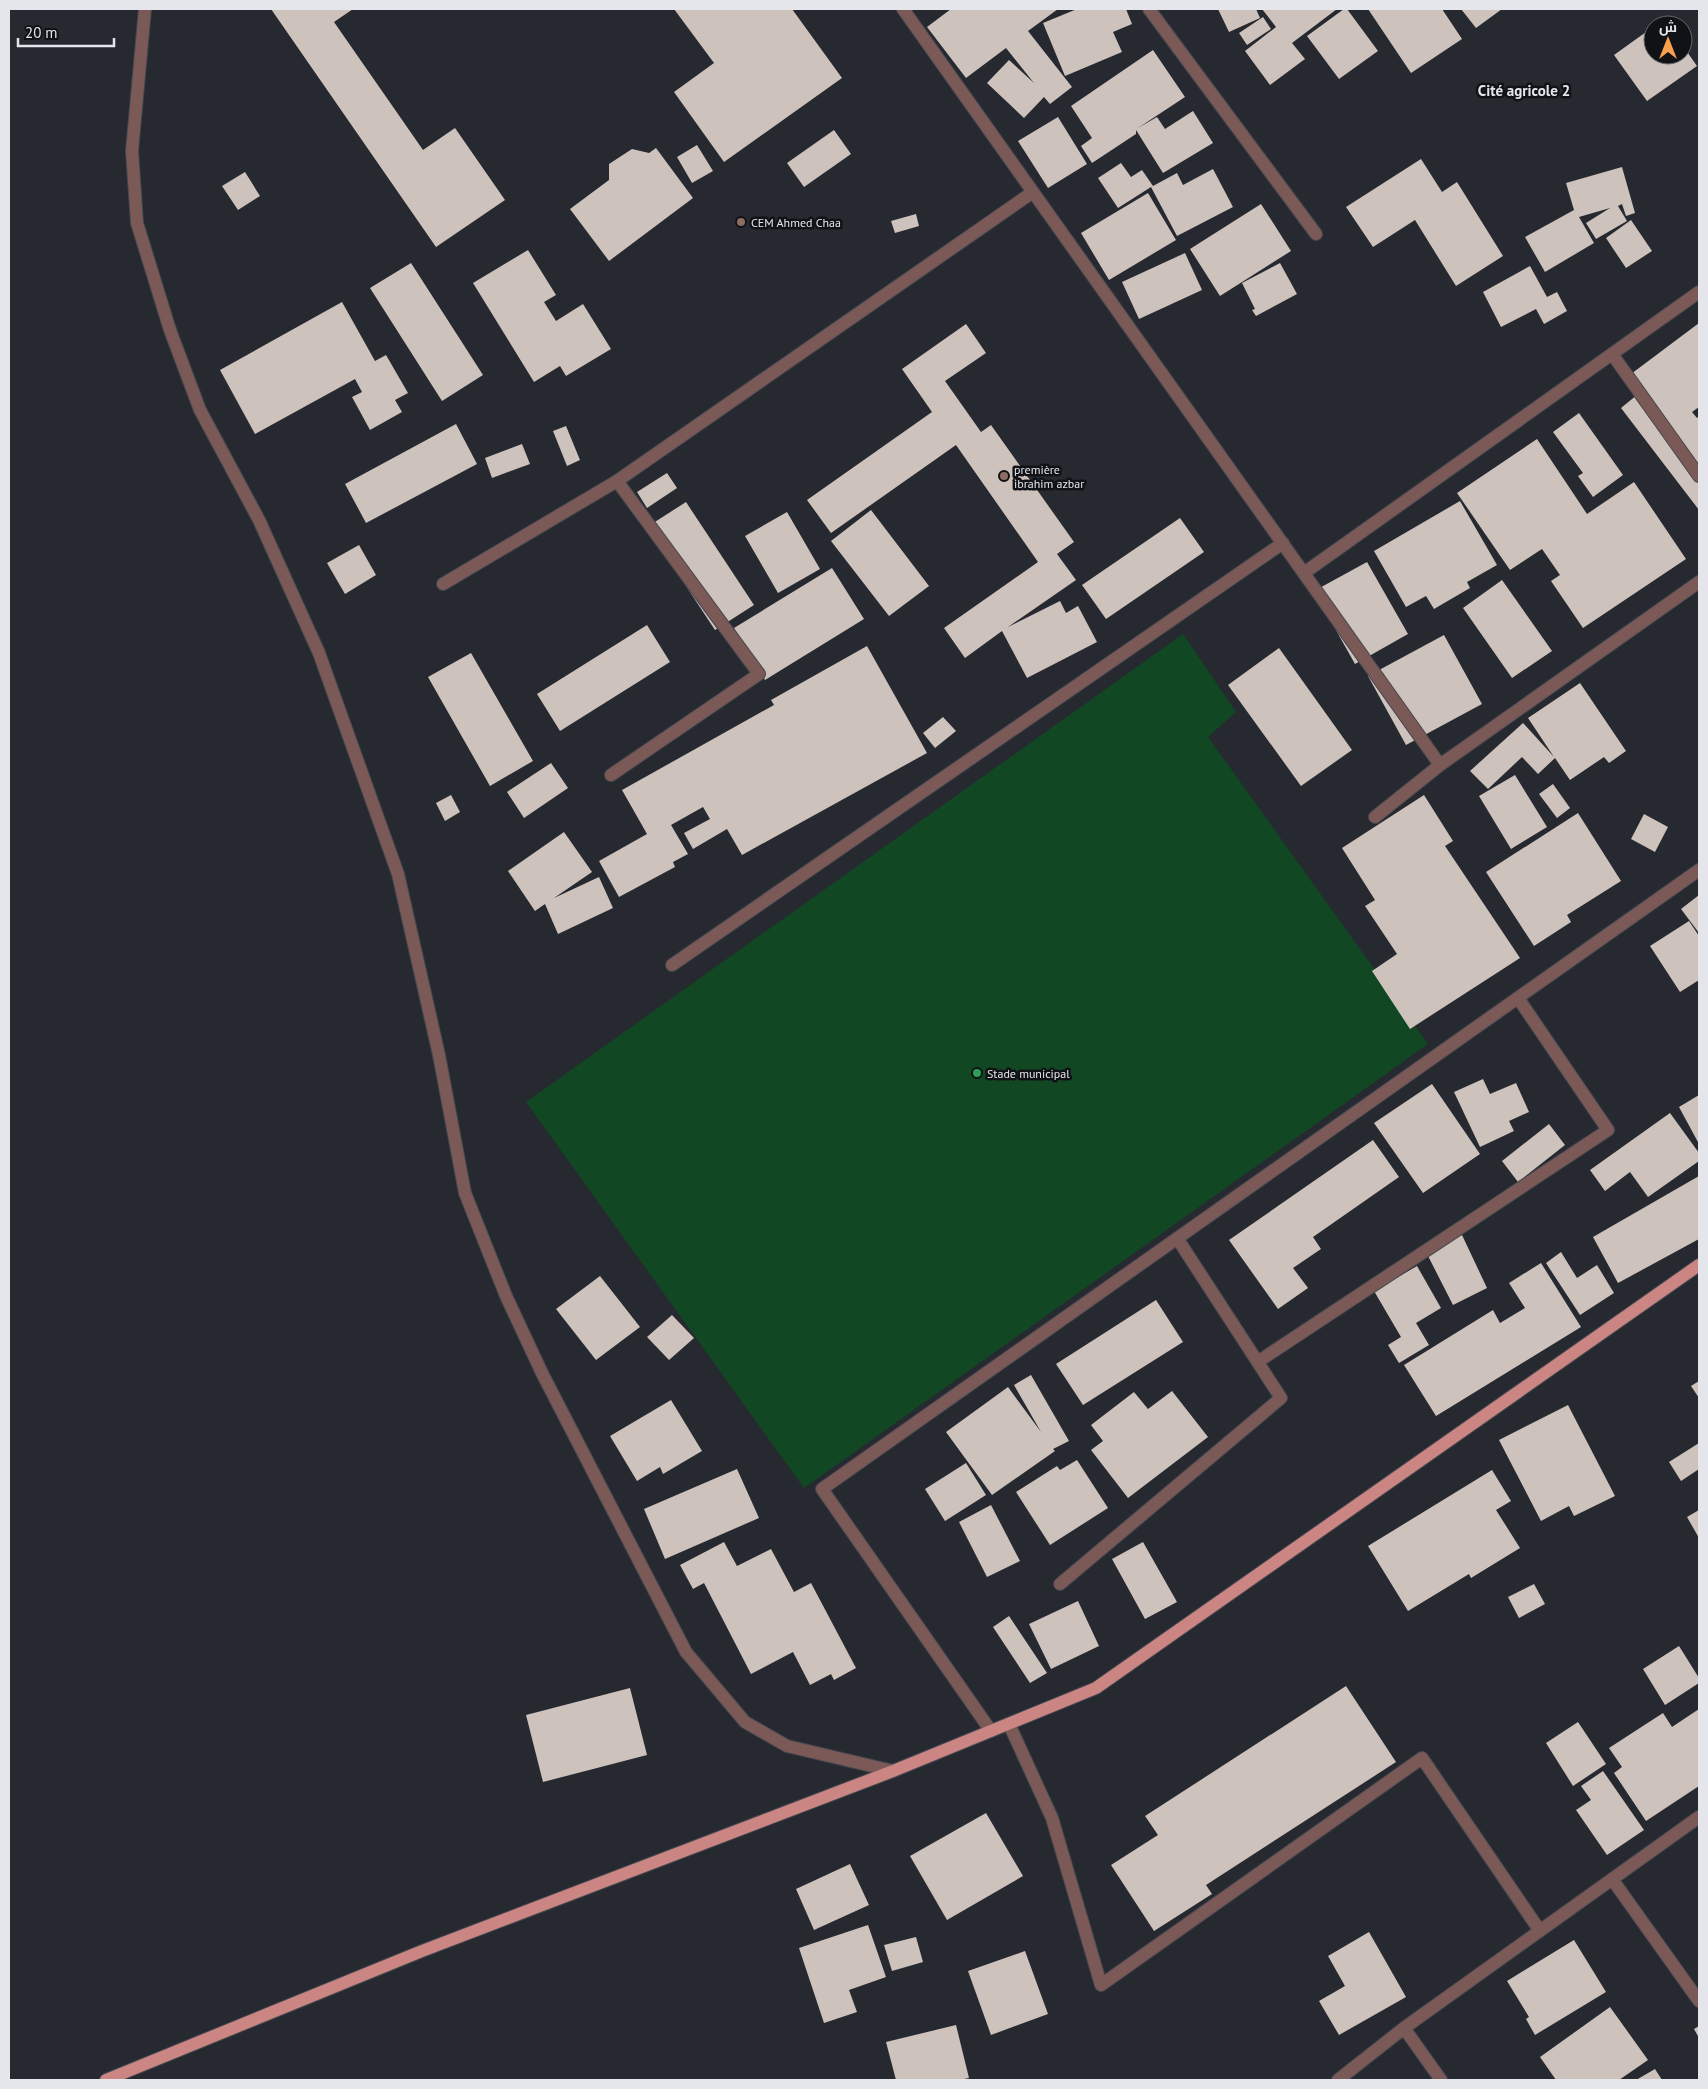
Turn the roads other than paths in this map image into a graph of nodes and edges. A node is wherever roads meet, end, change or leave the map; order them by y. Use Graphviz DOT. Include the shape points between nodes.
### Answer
graph roads {
  1 [pos="145,9"];
  2 [pos="903,9"];
  3 [pos="1148,9"];
  4 [pos="1033,192"];
  5 [pos="1316,234"];
  6 [pos="1699,292"];
  7 [pos="1612,354"];
  8 [pos="1699,476"];
  9 [pos="617,481"];
  10 [pos="1283,543"];
  11 [pos="1304,573"];
  12 [pos="1699,582"];
  13 [pos="443,584"];
  14 [pos="1440,765"];
  15 [pos="611,775"];
  16 [pos="1375,817"];
  17 [pos="1699,870"];
  18 [pos="672,965"];
  19 [pos="1518,998"];
  20 [pos="1177,1238"];
  21 [pos="1699,1265"];
  22 [pos="1258,1361"];
  23 [pos="1060,1584"];
  24 [pos="1009,1724"];
  25 [pos="991,1731"];
  26 [pos="893,1771"];
  27 [pos="1699,1817"];
  28 [pos="1612,1879"];
  29 [pos="1540,1931"];
  30 [pos="1699,2001"];
  31 [pos="1404,2028"];
  32 [pos="106,2080"];
  33 [pos="1338,2080"];
  34 [pos="1441,2080"];
  1 -- 26 [label="street" via="132,151 137,223 170,330 200,410 259,520 319,653 398,874 440,1055 465,1193 506,1296 542,1373 686,1652 745,1722 787,1746"];
  2 -- 4 [label="street"];
  3 -- 5 [label="street"];
  4 -- 9 [label="street"];
  4 -- 10 [label="street"];
  6 -- 7 [label="street"];
  7 -- 8 [label="street"];
  7 -- 11 [label="street"];
  9 -- 13 [label="street"];
  9 -- 15 [label="street" via="759,674"];
  10 -- 11 [label="street"];
  10 -- 18 [label="street"];
  11 -- 14 [label="street"];
  12 -- 14 [label="street"];
  14 -- 16 [label="street"];
  17 -- 19 [label="street"];
  19 -- 20 [label="street"];
  19 -- 22 [label="street" via="1608,1130"];
  20 -- 22 [label="street"];
  20 -- 25 [label="street" via="822,1489"];
  21 -- 24 [label="main road" via="1096,1688"];
  22 -- 23 [label="street" via="1281,1398"];
  24 -- 25 [label="main road"];
  24 -- 29 [label="street" via="1052,1818 1101,1986 1422,1758"];
  25 -- 26 [label="main road"];
  26 -- 32 [label="main road" via="422,1950"];
  27 -- 28 [label="street"];
  28 -- 29 [label="street"];
  28 -- 30 [label="street"];
  29 -- 31 [label="street"];
  31 -- 33 [label="street"];
  31 -- 34 [label="street"];
}
